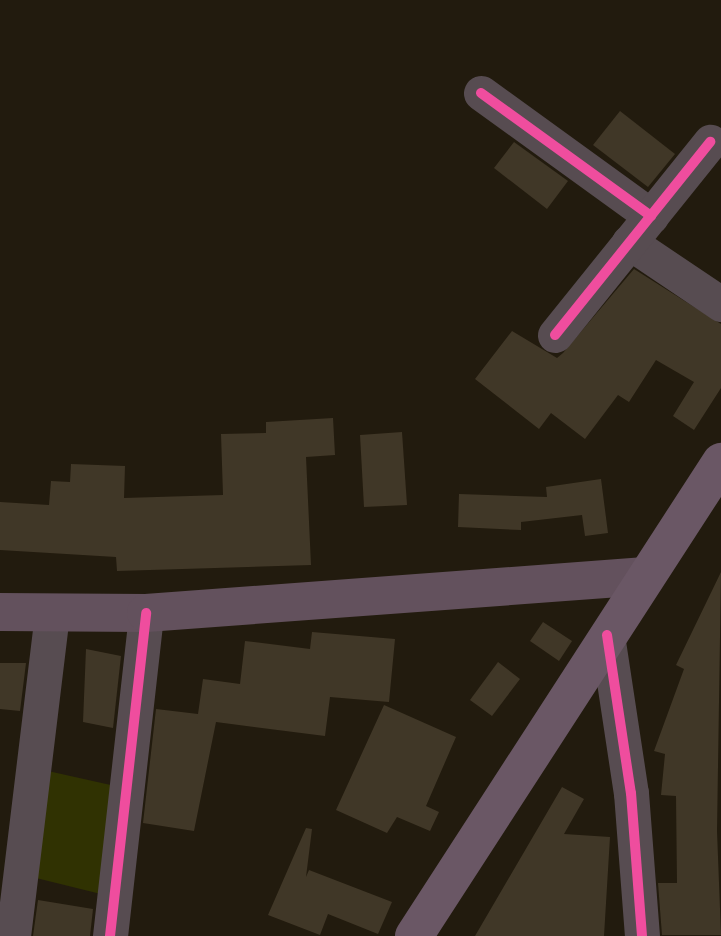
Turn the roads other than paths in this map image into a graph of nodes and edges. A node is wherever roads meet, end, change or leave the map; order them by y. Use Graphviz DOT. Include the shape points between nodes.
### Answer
graph roads {
  1 [pos="481,93"];
  2 [pos="710,142"];
  3 [pos="640,229"];
  4 [pos="721,304"];
  5 [pos="555,335"];
  6 [pos="721,462"];
  7 [pos="646,576"];
  8 [pos="0,612"];
  9 [pos="146,613"];
  10 [pos="52,614"];
  11 [pos="607,635"];
  12 [pos="13,936"];
  13 [pos="110,936"];
  14 [pos="414,936"];
  15 [pos="642,936"];
  1 -- 3 [label="street"];
  2 -- 3 [label="street"];
  3 -- 4 [label="street"];
  3 -- 5 [label="street"];
  6 -- 7 [label="highway"];
  7 -- 9 [label="main road"];
  7 -- 11 [label="highway"];
  8 -- 10 [label="main road"];
  9 -- 10 [label="main road"];
  9 -- 13 [label="street"];
  10 -- 12 [label="street"];
  11 -- 14 [label="highway"];
  11 -- 15 [label="street" via="631,793"];
}
